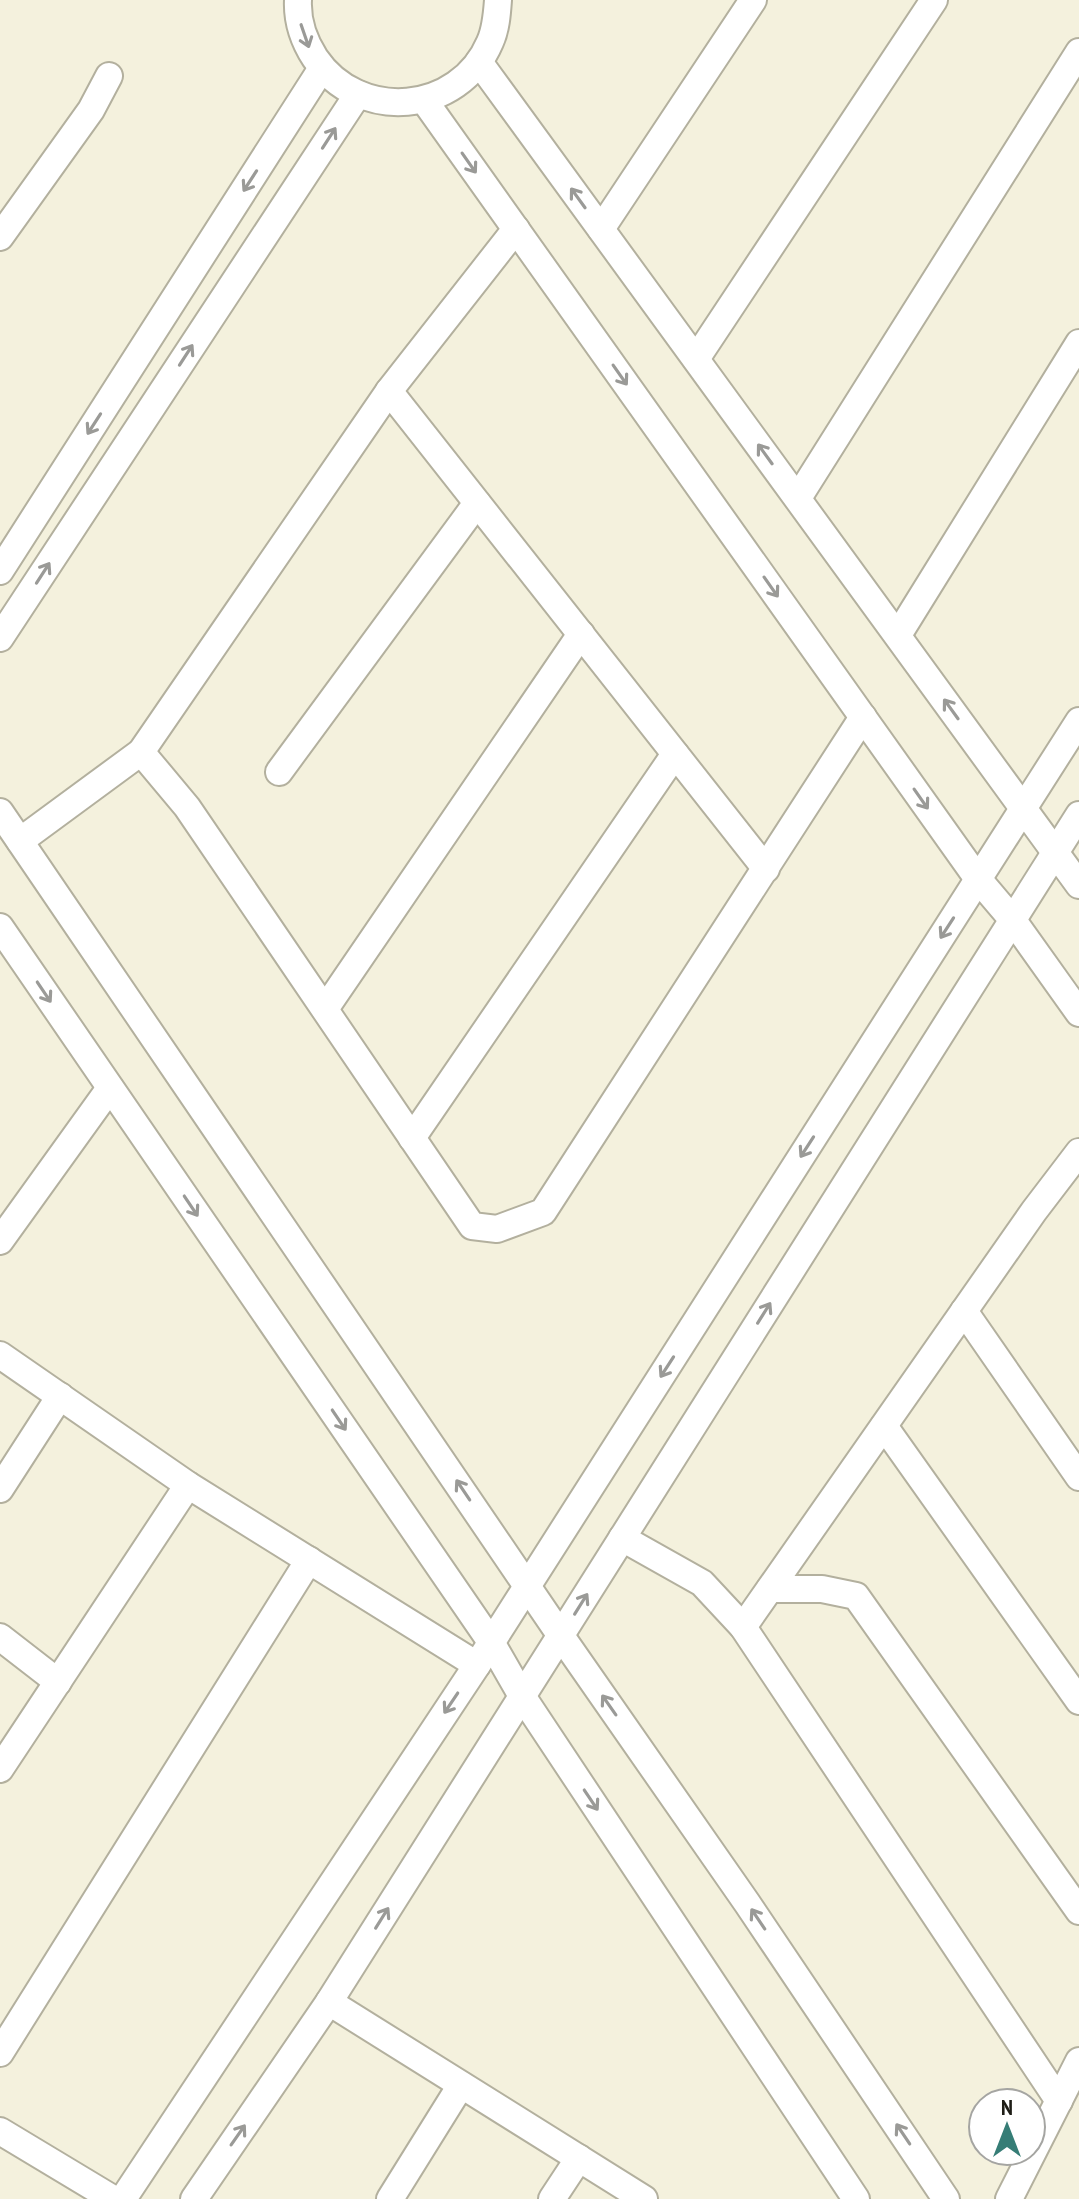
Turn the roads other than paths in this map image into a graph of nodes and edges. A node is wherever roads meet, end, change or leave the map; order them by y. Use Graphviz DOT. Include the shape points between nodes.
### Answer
graph roads {
  1 [pos="298,0"];
  2 [pos="498,0"];
  3 [pos="753,0"];
  4 [pos="934,0"];
  5 [pos="1079,52"];
  6 [pos="479,62"];
  7 [pos="322,68"];
  8 [pos="109,76"];
  9 [pos="358,94"];
  10 [pos="424,100"];
  11 [pos="516,229"];
  12 [pos="601,229"];
  13 [pos="0,237"];
  14 [pos="1079,343"];
  15 [pos="696,359"];
  16 [pos="389,391"];
  17 [pos="798,498"];
  18 [pos="477,503"];
  19 [pos="0,571"];
  20 [pos="581,634"];
  21 [pos="898,635"];
  22 [pos="0,638"];
  23 [pos="863,717"];
  24 [pos="1079,721"];
  25 [pos="141,752"];
  26 [pos="675,754"];
  27 [pos="279,772"];
  28 [pos="1024,809"];
  29 [pos="0,812"];
  30 [pos="1079,815"];
  31 [pos="20,841"];
  32 [pos="1055,852"];
  33 [pos="766,869"];
  34 [pos="978,879"];
  35 [pos="1079,885"];
  36 [pos="1012,919"];
  37 [pos="4,945"];
  38 [pos="325,1009"];
  39 [pos="1079,1013"];
  40 [pos="110,1088"];
  41 [pos="412,1138"];
  42 [pos="1079,1152"];
  43 [pos="0,1241"];
  44 [pos="964,1311"];
  45 [pos="0,1355"];
  46 [pos="60,1396"];
  47 [pos="884,1426"];
  48 [pos="1079,1477"];
  49 [pos="188,1485"];
  50 [pos="0,1489"];
  51 [pos="622,1538"];
  52 [pos="309,1560"];
  53 [pos="528,1585"];
  54 [pos="770,1589"];
  55 [pos="743,1627"];
  56 [pos="561,1636"];
  57 [pos="0,1637"];
  58 [pos="491,1642"];
  59 [pos="477,1665"];
  60 [pos="58,1682"];
  61 [pos="522,1696"];
  62 [pos="1079,1701"];
  63 [pos="0,1769"];
  64 [pos="1079,1911"];
  65 [pos="329,2002"];
  66 [pos="0,2053"];
  67 [pos="1079,2061"];
  68 [pos="461,2085"];
  69 [pos="1059,2101"];
  70 [pos="0,2131"];
  71 [pos="579,2158"];
  72 [pos="113,2199"];
  73 [pos="123,2199"];
  74 [pos="194,2199"];
  75 [pos="390,2199"];
  76 [pos="552,2199"];
  77 [pos="644,2199"];
  78 [pos="856,2199"];
  79 [pos="946,2199"];
  80 [pos="1009,2199"];
  1 -- 7 [label="street, one-way" via="301,29"];
  2 -- 6 [label="street" via="497,21"];
  3 -- 12 [label="street"];
  4 -- 15 [label="street"];
  5 -- 17 [label="street"];
  6 -- 10 [label="street" via="464,79"];
  12 -- 6 [label="street, one-way"];
  7 -- 9 [label="street"];
  7 -- 19 [label="street, one-way"];
  8 -- 13 [label="street" via="91,110"];
  9 -- 10 [label="street" via="379,101"];
  22 -- 9 [label="street, one-way"];
  10 -- 11 [label="street, one-way"];
  11 -- 16 [label="street"];
  11 -- 23 [label="street, one-way"];
  12 -- 15 [label="street"];
  14 -- 21 [label="street"];
  17 -- 15 [label="street, one-way"];
  16 -- 18 [label="street"];
  16 -- 25 [label="street"];
  17 -- 21 [label="street"];
  18 -- 20 [label="street"];
  18 -- 27 [label="street"];
  20 -- 26 [label="street"];
  20 -- 38 [label="street"];
  28 -- 21 [label="street, one-way"];
  23 -- 33 [label="street"];
  23 -- 34 [label="street, one-way"];
  24 -- 28 [label="street"];
  25 -- 31 [label="street"];
  25 -- 38 [label="street" via="187,807"];
  26 -- 33 [label="street"];
  26 -- 41 [label="street"];
  28 -- 32 [label="street"];
  28 -- 34 [label="street"];
  29 -- 31 [label="street"];
  30 -- 32 [label="street"];
  53 -- 31 [label="street, one-way"];
  32 -- 35 [label="street"];
  32 -- 36 [label="street"];
  33 -- 41 [label="street" via="543,1212 497,1229 472,1226"];
  34 -- 36 [label="street"];
  34 -- 53 [label="street, one-way"];
  36 -- 39 [label="street"];
  51 -- 36 [label="street, one-way"];
  37 -- 40 [label="street, one-way"];
  38 -- 41 [label="street"];
  40 -- 43 [label="street"];
  40 -- 58 [label="street, one-way"];
  42 -- 44 [label="street"];
  44 -- 47 [label="street"];
  44 -- 48 [label="street"];
  45 -- 46 [label="street"];
  46 -- 49 [label="street"];
  46 -- 50 [label="street"];
  47 -- 54 [label="street"];
  47 -- 62 [label="street"];
  49 -- 52 [label="street"];
  49 -- 60 [label="street"];
  51 -- 55 [label="street" via="702,1583"];
  56 -- 51 [label="street, one-way"];
  52 -- 59 [label="street"];
  52 -- 66 [label="street"];
  53 -- 56 [label="street"];
  53 -- 58 [label="street"];
  54 -- 55 [label="street"];
  54 -- 64 [label="street" via="822,1589 856,1596"];
  55 -- 69 [label="street"];
  56 -- 61 [label="street"];
  79 -- 56 [label="street, one-way"];
  57 -- 60 [label="street"];
  58 -- 59 [label="street"];
  58 -- 61 [label="street"];
  59 -- 73 [label="street, one-way"];
  60 -- 63 [label="street"];
  65 -- 61 [label="street, one-way"];
  61 -- 78 [label="street, one-way"];
  65 -- 68 [label="street"];
  74 -- 65 [label="street, one-way"];
  67 -- 69 [label="street"];
  68 -- 71 [label="street"];
  68 -- 75 [label="street"];
  69 -- 80 [label="street"];
  70 -- 72 [label="street"];
  71 -- 76 [label="street"];
  71 -- 77 [label="street"];
}
